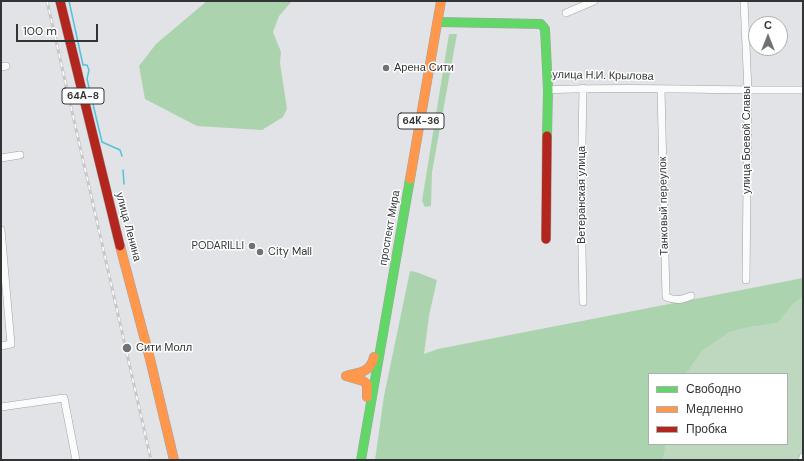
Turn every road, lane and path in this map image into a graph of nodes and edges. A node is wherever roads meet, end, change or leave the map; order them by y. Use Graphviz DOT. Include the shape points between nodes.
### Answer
graph roads {
  1 [pos="60,1"];
  2 [pos="441,1"];
  3 [pos="594,1"];
  4 [pos="744,1"];
  5 [pos="566,13"];
  6 [pos="438,22"];
  7 [pos="583,88"];
  8 [pos="661,89"];
  9 [pos="548,90"];
  10 [pos="803,90"];
  11 [pos="748,91"];
  12 [pos="20,155"];
  13 [pos="1,158"];
  14 [pos="1,230"];
  15 [pos="546,239"];
  16 [pos="746,280"];
  17 [pos="691,296"];
  18 [pos="583,302"];
  19 [pos="383,331"];
  20 [pos="1,346"];
  21 [pos="345,376"];
  22 [pos="375,376"];
  23 [pos="1,407"];
  24 [pos="367,421"];
  25 [pos="803,457"];
  26 [pos="76,460"];
  27 [pos="174,460"];
  28 [pos="361,460"];
  29 [pos="802,460"];
  1 -- 27 [label="main road, улица Ленина / 64А-8"];
  2 -- 6 [label="main road, проспект Мира / 64К-36"];
  3 -- 5 [label="street"];
  4 -- 11 [label="street, улица Боевой Славы"];
  6 -- 9 [label="main road, улица Н.И. Крылова" via="541,24 545,28"];
  6 -- 19 [label="main road, проспект Мира / 64К-36"];
  7 -- 8 [label="street, улица Н.И. Крылова"];
  7 -- 9 [label="street, улица Н.И. Крылова"];
  7 -- 18 [label="street, Ветеранская улица"];
  8 -- 11 [label="street, улица Н.И. Крылова"];
  8 -- 17 [label="street, Танковый переулок" via="666,297 675,301"];
  9 -- 15 [label="main road"];
  10 -- 11 [label="street, улица Н.И. Крылова"];
  11 -- 16 [label="street, улица Боевой Славы"];
  12 -- 13 [label="street"];
  14 -- 20 [label="street" via="11,344"];
  19 -- 21 [label="main road" via="369,369"];
  19 -- 22 [label="main road, проспект Мира / 64К-36"];
  21 -- 22 [label="main road"];
  21 -- 24 [label="main road" via="367,384"];
  22 -- 24 [label="main road, проспект Мира / 64К-36"];
  23 -- 26 [label="street" via="64,398"];
  24 -- 28 [label="main road, проспект Мира / 64К-36"];
  25 -- 29 [label="street"];
}
